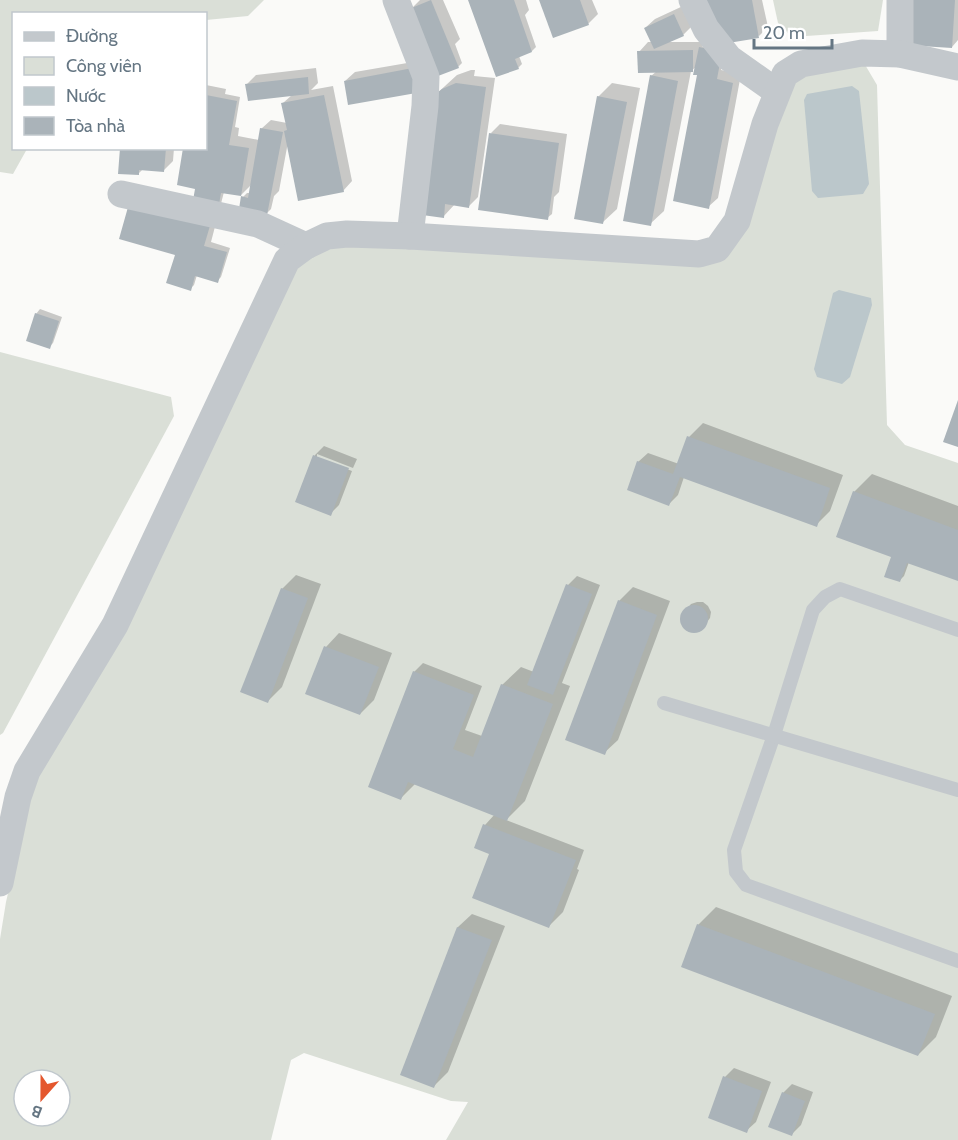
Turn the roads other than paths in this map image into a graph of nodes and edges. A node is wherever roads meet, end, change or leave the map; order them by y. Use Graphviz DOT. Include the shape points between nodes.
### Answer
graph roads {
  1 [pos="396,0"];
  2 [pos="692,0"];
  3 [pos="900,0"];
  4 [pos="900,54"];
  5 [pos="951,61"];
  6 [pos="777,92"];
  7 [pos="121,194"];
  8 [pos="410,236"];
  9 [pos="306,246"];
  10 [pos="958,630"];
  11 [pos="664,703"];
  12 [pos="774,735"];
  13 [pos="958,790"];
  14 [pos="0,883"];
  15 [pos="958,961"];
  1 -- 8 [label="street" via="426,77"];
  2 -- 6 [label="street" via="706,29 729,58"];
  3 -- 4 [label="street"];
  4 -- 5 [label="street"];
  4 -- 6 [label="street" via="862,53 801,64 785,74"];
  6 -- 8 [label="street" via="737,221 717,249 699,254"];
  7 -- 9 [label="street" via="258,224"];
  8 -- 9 [label="street" via="347,234 327,236"];
  9 -- 14 [label="street" via="287,260 115,625 27,771"];
  10 -- 12 [label="lane" via="840,589 825,597 813,610"];
  11 -- 12 [label="lane"];
  12 -- 13 [label="lane"];
  12 -- 15 [label="lane" via="734,850 736,872 746,885"];
}
